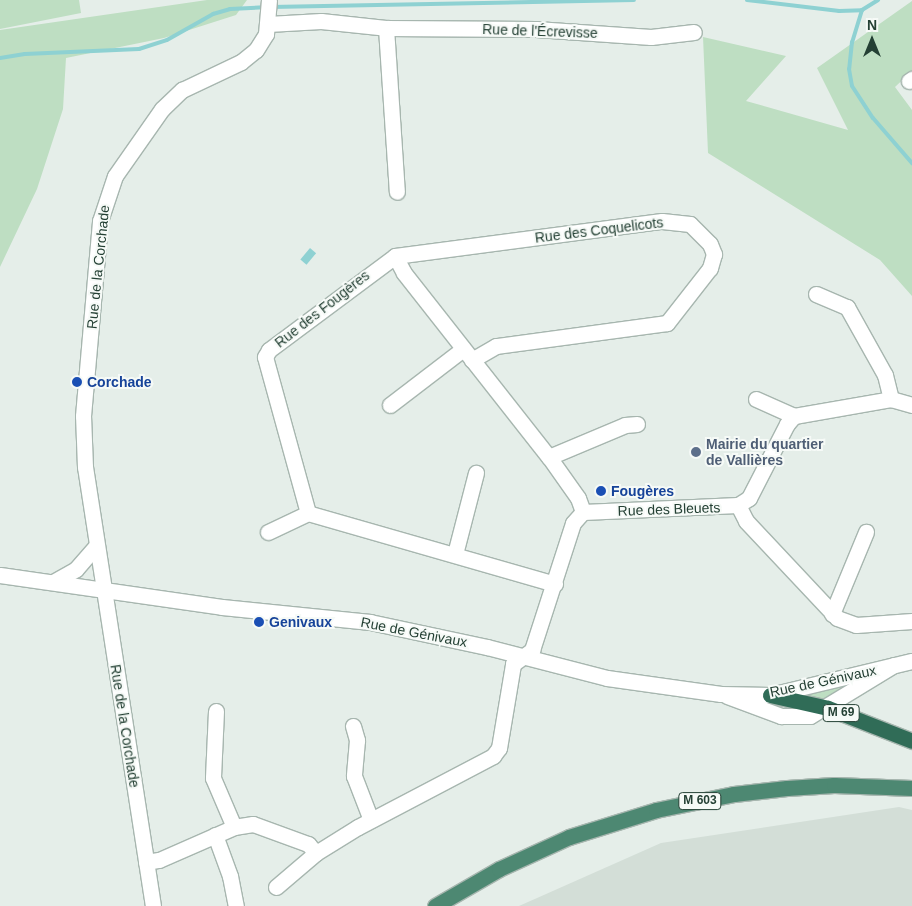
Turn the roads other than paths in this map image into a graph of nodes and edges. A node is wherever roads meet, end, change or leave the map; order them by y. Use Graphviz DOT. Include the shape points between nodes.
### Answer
graph roads {
  1 [pos="269,0"];
  2 [pos="269,21"];
  3 [pos="386,28"];
  4 [pos="694,32"];
  5 [pos="396,192"];
  6 [pos="395,256"];
  7 [pos="816,294"];
  8 [pos="468,354"];
  9 [pos="756,399"];
  10 [pos="891,400"];
  11 [pos="390,405"];
  12 [pos="912,405"];
  13 [pos="794,416"];
  14 [pos="637,424"];
  15 [pos="549,457"];
  16 [pos="476,473"];
  17 [pos="738,505"];
  18 [pos="582,512"];
  19 [pos="308,513"];
  20 [pos="268,532"];
  21 [pos="866,532"];
  22 [pos="96,546"];
  23 [pos="456,554"];
  24 [pos="0,574"];
  25 [pos="53,582"];
  26 [pos="555,584"];
  27 [pos="103,590"];
  28 [pos="832,614"];
  29 [pos="912,621"];
  30 [pos="522,657"];
  31 [pos="912,661"];
  32 [pos="894,665"];
  33 [pos="721,694"];
  34 [pos="770,695"];
  35 [pos="828,708"];
  36 [pos="216,711"];
  37 [pos="353,726"];
  38 [pos="912,741"];
  39 [pos="912,788"];
  40 [pos="371,820"];
  41 [pos="234,826"];
  42 [pos="216,835"];
  43 [pos="316,853"];
  44 [pos="146,862"];
  45 [pos="276,887"];
  46 [pos="153,906"];
  47 [pos="236,906"];
  48 [pos="434,906"];
  1 -- 2 [label="street, Rue de la Corchade"];
  2 -- 3 [label="street, Rue de l'Écrevisse" via="321,21"];
  2 -- 22 [label="street, Rue de la Corchade" via="266,34 249,56 173,97 123,162 105,197 83,416 85,467"];
  3 -- 4 [label="street, Rue de l'Écrevisse" via="536,28 651,37"];
  3 -- 5 [label="street"];
  6 -- 8 [label="street" via="399,266"];
  6 -- 8 [label="street, Rue des Coquelicots" via="662,221 690,224 710,244 714,254 710,268 667,323 496,346"];
  6 -- 19 [label="street, Rue des Fougères" via="381,263 284,338 266,357"];
  7 -- 10 [label="street" via="847,307 885,375"];
  8 -- 11 [label="street"];
  8 -- 15 [label="street"];
  9 -- 13 [label="street"];
  10 -- 12 [label="street"];
  10 -- 13 [label="street"];
  13 -- 17 [label="street, Rue des Bleuets" via="749,498"];
  14 -- 15 [label="street" via="625,425"];
  15 -- 18 [label="street" via="578,498"];
  16 -- 23 [label="street"];
  17 -- 18 [label="street, Rue des Bleuets"];
  17 -- 28 [label="street" via="746,521"];
  18 -- 26 [label="street" via="573,523"];
  19 -- 20 [label="street"];
  19 -- 23 [label="street"];
  21 -- 28 [label="street"];
  22 -- 25 [label="street" via="76,569"];
  22 -- 27 [label="street, Rue de la Corchade"];
  23 -- 26 [label="street"];
  24 -- 25 [label="street, M 69"];
  25 -- 27 [label="street, M 69"];
  26 -- 30 [label="street" via="532,650"];
  27 -- 30 [label="street, Rue de Génivaux / M 69" via="222,607 370,622"];
  27 -- 44 [label="street, Rue de la Corchade"];
  28 -- 29 [label="street" via="843,622 856,625"];
  30 -- 33 [label="street, Rue de Génivaux / M 69" via="607,678"];
  30 -- 40 [label="street" via="513,664 499,748 493,756"];
  31 -- 32 [label="street, Rue de Génivaux"];
  32 -- 34 [label="street, Rue de Génivaux"];
  32 -- 35 [label="street, Rue de Génivaux"];
  33 -- 34 [label="street, Rue de Génivaux / M 69"];
  33 -- 35 [label="street, Rue de Génivaux / M 69" via="789,718 810,716"];
  34 -- 35 [label="highway, M 69"];
  35 -- 38 [label="highway, M 69"];
  36 -- 41 [label="street" via="213,778"];
  37 -- 40 [label="street" via="356,740 354,776"];
  39 -- 48 [label="highway, M 603" via="834,785 787,788 734,794 656,810 569,838 498,869"];
  40 -- 43 [label="street"];
  41 -- 42 [label="street"];
  41 -- 43 [label="street" via="253,824 270,828 308,844"];
  42 -- 44 [label="street" via="159,860"];
  42 -- 47 [label="street"];
  43 -- 45 [label="street"];
  44 -- 46 [label="street, Rue de la Corchade"];
}
